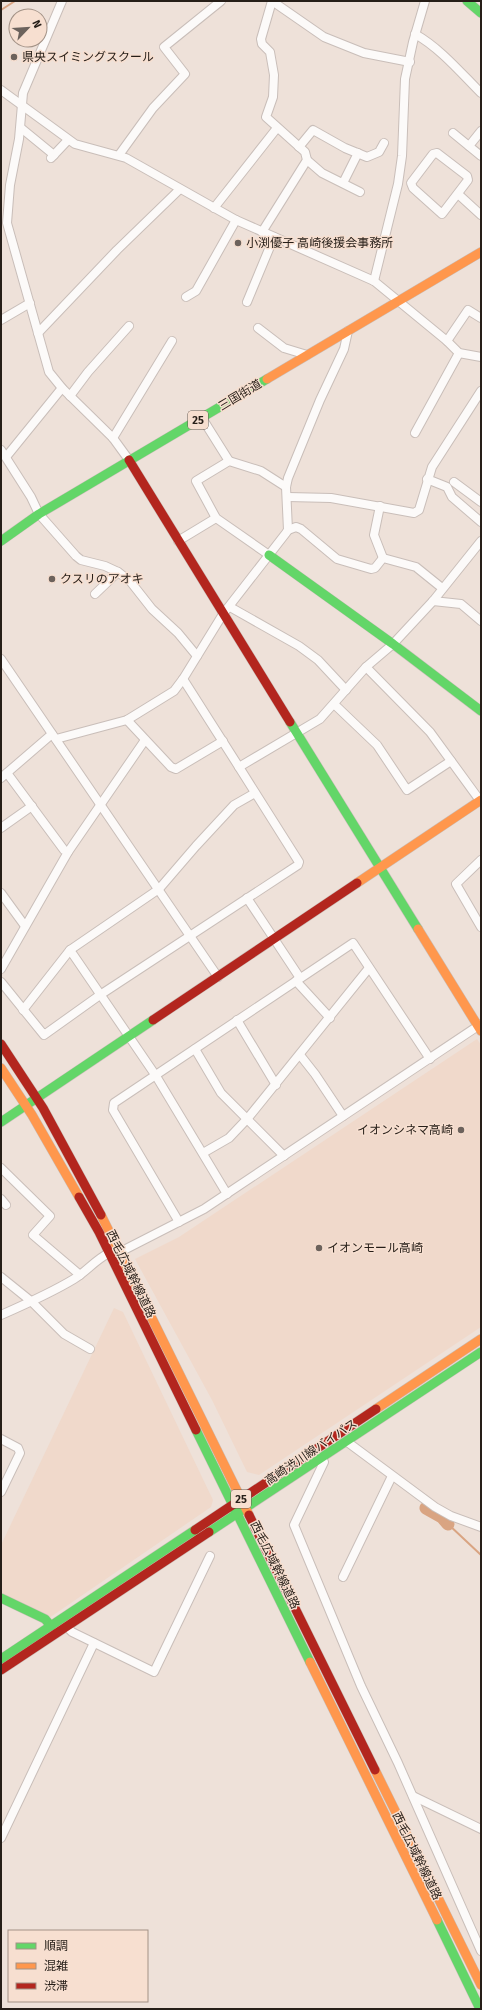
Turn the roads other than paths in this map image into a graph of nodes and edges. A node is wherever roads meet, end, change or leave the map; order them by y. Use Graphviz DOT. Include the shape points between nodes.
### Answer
graph roads {
  1 [pos="62,1"];
  2 [pos="222,1"];
  3 [pos="272,1"];
  4 [pos="425,1"];
  5 [pos="467,1"];
  6 [pos="481,13"];
  7 [pos="415,34"];
  8 [pos="410,62"];
  9 [pos="1,90"];
  10 [pos="481,94"];
  11 [pos="23,105"];
  12 [pos="21,128"];
  13 [pos="276,128"];
  14 [pos="481,132"];
  15 [pos="453,133"];
  16 [pos="68,140"];
  17 [pos="384,143"];
  18 [pos="469,146"];
  19 [pos="299,147"];
  20 [pos="358,153"];
  21 [pos="119,155"];
  22 [pos="481,156"];
  23 [pos="307,160"];
  24 [pos="343,183"];
  25 [pos="180,189"];
  26 [pos="360,192"];
  27 [pos="458,194"];
  28 [pos="214,208"];
  29 [pos="1,215"];
  30 [pos="481,215"];
  31 [pos="236,220"];
  32 [pos="7,223"];
  33 [pos="262,232"];
  34 [pos="274,237"];
  35 [pos="481,252"];
  36 [pos="374,280"];
  37 [pos="186,297"];
  38 [pos="398,301"];
  39 [pos="247,302"];
  40 [pos="30,303"];
  41 [pos="481,318"];
  42 [pos="1,320"];
  43 [pos="129,326"];
  44 [pos="258,328"];
  45 [pos="348,331"];
  46 [pos="38,333"];
  47 [pos="447,340"];
  48 [pos="172,341"];
  49 [pos="458,353"];
  50 [pos="307,355"];
  51 [pos="481,357"];
  52 [pos="62,388"];
  53 [pos="481,391"];
  54 [pos="70,396"];
  55 [pos="202,418"];
  56 [pos="415,433"];
  57 [pos="113,438"];
  58 [pos="3,454"];
  59 [pos="128,460"];
  60 [pos="229,461"];
  61 [pos="428,478"];
  62 [pos="454,482"];
  63 [pos="286,487"];
  64 [pos="288,497"];
  65 [pos="481,502"];
  66 [pos="380,506"];
  67 [pos="39,514"];
  68 [pos="216,518"];
  69 [pos="481,522"];
  70 [pos="288,530"];
  71 [pos="1,541"];
  72 [pos="178,541"];
  73 [pos="481,541"];
  74 [pos="269,555"];
  75 [pos="383,558"];
  76 [pos="118,572"];
  77 [pos="442,588"];
  78 [pos="95,594"];
  79 [pos="433,601"];
  80 [pos="230,607"];
  81 [pos="223,614"];
  82 [pos="481,621"];
  83 [pos="393,644"];
  84 [pos="197,656"];
  85 [pos="1,659"];
  86 [pos="366,667"];
  87 [pos="184,679"];
  88 [pos="346,690"];
  89 [pos="334,704"];
  90 [pos="481,711"];
  91 [pos="127,720"];
  92 [pos="296,733"];
  93 [pos="54,736"];
  94 [pos="145,740"];
  95 [pos="223,741"];
  96 [pos="451,761"];
  97 [pos="239,767"];
  98 [pos="4,775"];
  99 [pos="255,793"];
  100 [pos="481,801"];
  101 [pos="100,804"];
  102 [pos="32,806"];
  103 [pos="1,828"];
  104 [pos="68,852"];
  105 [pos="481,860"];
  106 [pos="380,867"];
  107 [pos="159,889"];
  108 [pos="1,893"];
  109 [pos="247,898"];
  110 [pos="24,926"];
  111 [pos="481,927"];
  112 [pos="191,936"];
  113 [pos="274,939"];
  114 [pos="70,950"];
  115 [pos="369,968"];
  116 [pos="1,969"];
  117 [pos="218,976"];
  118 [pos="298,980"];
  119 [pos="1,982"];
  120 [pos="100,995"];
  121 [pos="24,1010"];
  122 [pos="330,1018"];
  123 [pos="237,1020"];
  124 [pos="480,1027"];
  125 [pos="128,1036"];
  126 [pos="1,1044"];
  127 [pos="195,1049"];
  128 [pos="300,1055"];
  129 [pos="430,1059"];
  130 [pos="1,1068"];
  131 [pos="156,1076"];
  132 [pos="276,1085"];
  133 [pos="37,1098"];
  134 [pos="26,1105"];
  135 [pos="343,1116"];
  136 [pos="248,1118"];
  137 [pos="1,1122"];
  138 [pos="203,1153"];
  139 [pos="284,1156"];
  140 [pos="1,1168"];
  141 [pos="227,1194"];
  142 [pos="179,1222"];
  143 [pos="120,1252"];
  144 [pos="109,1253"];
  145 [pos="80,1275"];
  146 [pos="1,1277"];
  147 [pos="32,1302"];
  148 [pos="1,1315"];
  149 [pos="481,1339"];
  150 [pos="90,1349"];
  151 [pos="481,1352"];
  152 [pos="1,1439"];
  153 [pos="346,1441"];
  154 [pos="321,1457"];
  155 [pos="392,1476"];
  156 [pos="2,1489"];
  157 [pos="242,1498"];
  158 [pos="232,1505"];
  159 [pos="247,1508"];
  160 [pos="237,1515"];
  161 [pos="481,1527"];
  162 [pos="210,1556"];
  163 [pos="343,1577"];
  164 [pos="1,1598"];
  165 [pos="51,1626"];
  166 [pos="67,1627"];
  167 [pos="94,1643"];
  168 [pos="1,1659"];
  169 [pos="1,1670"];
  170 [pos="413,1796"];
  171 [pos="481,1829"];
  172 [pos="1,1838"];
  173 [pos="481,1951"];
  174 [pos="481,1985"];
  175 [pos="480,2009"];
  1 -- 11 [label="street" via="23,93"];
  2 -- 21 [label="street" via="164,47 185,74 153,108"];
  3 -- 8 [label="street" via="324,37 364,53"];
  3 -- 13 [label="street" via="261,39 262,44 270,52 274,75 272,97 266,117"];
  4 -- 7 [label="street"];
  5 -- 6 [label="main road"];
  7 -- 8 [label="street"];
  7 -- 10 [label="street" via="431,45"];
  8 -- 36 [label="street" via="404,85 402,156 398,184"];
  9 -- 11 [label="street"];
  11 -- 12 [label="street"];
  11 -- 16 [label="street"];
  12 -- 16 [label="street" via="52,156"];
  12 -- 32 [label="street" via="10,185"];
  13 -- 19 [label="street"];
  13 -- 28 [label="street"];
  14 -- 18 [label="street"];
  15 -- 18 [label="street"];
  16 -- 21 [label="street"];
  17 -- 20 [label="street" via="379,152 367,157"];
  18 -- 22 [label="street"];
  19 -- 20 [label="street" via="312,130"];
  19 -- 23 [label="street" via="307,154"];
  20 -- 24 [label="street"];
  21 -- 25 [label="street"];
  23 -- 24 [label="street" via="322,173"];
  23 -- 33 [label="street"];
  24 -- 26 [label="street"];
  25 -- 28 [label="street"];
  25 -- 46 [label="street" via="117,250"];
  27 -- 27 [label="street" via="442,214 413,188 412,183 433,154 437,153 467,176 468,180"];
  27 -- 30 [label="street"];
  28 -- 31 [label="street"];
  29 -- 32 [label="street"];
  31 -- 33 [label="street"];
  31 -- 37 [label="street" via="196,291"];
  32 -- 40 [label="street"];
  33 -- 34 [label="street"];
  34 -- 36 [label="street"];
  34 -- 39 [label="street"];
  35 -- 38 [label="main road, 三国街道 / 25"];
  36 -- 38 [label="street"];
  38 -- 45 [label="main road, 三国街道 / 25"];
  38 -- 47 [label="street"];
  40 -- 42 [label="street"];
  40 -- 46 [label="street"];
  41 -- 47 [label="street" via="468,310"];
  43 -- 54 [label="street"];
  44 -- 50 [label="street" via="284,348"];
  45 -- 50 [label="main road, 三国街道 / 25"];
  45 -- 63 [label="street" via="344,349 320,400"];
  46 -- 52 [label="street" via="49,372"];
  47 -- 49 [label="street"];
  48 -- 57 [label="street"];
  49 -- 51 [label="street"];
  49 -- 56 [label="street"];
  50 -- 55 [label="main road, 三国街道 / 25"];
  52 -- 54 [label="street"];
  52 -- 58 [label="street"];
  53 -- 61 [label="street" via="443,447"];
  54 -- 57 [label="street"];
  55 -- 59 [label="main road, 三国街道 / 25"];
  55 -- 60 [label="street"];
  57 -- 59 [label="street"];
  58 -- 67 [label="street"];
  59 -- 67 [label="main road, 三国街道 / 25"];
  59 -- 72 [label="main road"];
  60 -- 63 [label="street" via="261,472"];
  60 -- 68 [label="street" via="196,482"];
  61 -- 66 [label="street" via="418,510 414,513"];
  61 -- 69 [label="street" via="447,487 452,497"];
  62 -- 65 [label="street"];
  63 -- 64 [label="street"];
  64 -- 66 [label="street" via="331,498"];
  64 -- 70 [label="street"];
  66 -- 75 [label="street" via="374,535"];
  67 -- 71 [label="main road, 三国街道 / 25"];
  67 -- 76 [label="street" via="81,560 106,566"];
  68 -- 72 [label="street"];
  68 -- 74 [label="street"];
  70 -- 74 [label="street"];
  70 -- 75 [label="street" via="296,527 301,529 337,559 371,569"];
  72 -- 81 [label="main road"];
  73 -- 77 [label="street"];
  74 -- 80 [label="street"];
  74 -- 83 [label="main road"];
  75 -- 77 [label="street" via="416,567"];
  76 -- 78 [label="street"];
  76 -- 84 [label="street" via="130,581 152,609 178,633"];
  77 -- 79 [label="street"];
  79 -- 82 [label="street" via="461,604"];
  79 -- 83 [label="street"];
  80 -- 81 [label="street"];
  80 -- 88 [label="street" via="299,646 318,660"];
  81 -- 84 [label="street"];
  81 -- 92 [label="main road"];
  83 -- 86 [label="street"];
  83 -- 90 [label="main road"];
  84 -- 87 [label="street"];
  85 -- 93 [label="street"];
  86 -- 88 [label="street"];
  86 -- 96 [label="street" via="430,732"];
  87 -- 91 [label="street" via="174,691"];
  87 -- 95 [label="street"];
  88 -- 89 [label="street"];
  89 -- 92 [label="street" via="320,719"];
  89 -- 96 [label="street" via="377,745 407,790"];
  91 -- 93 [label="street"];
  91 -- 94 [label="street"];
  92 -- 97 [label="street"];
  92 -- 106 [label="main road"];
  93 -- 98 [label="street"];
  93 -- 101 [label="street"];
  94 -- 95 [label="street" via="176,769"];
  94 -- 101 [label="street"];
  95 -- 97 [label="street"];
  96 -- 100 [label="street"];
  97 -- 99 [label="street"];
  98 -- 102 [label="street"];
  99 -- 107 [label="street" via="234,805"];
  99 -- 109 [label="street" via="299,862"];
  100 -- 106 [label="main road"];
  101 -- 104 [label="street"];
  101 -- 107 [label="street"];
  102 -- 103 [label="street"];
  102 -- 104 [label="street"];
  104 -- 110 [label="street"];
  105 -- 111 [label="street" via="456,884"];
  106 -- 113 [label="main road"];
  106 -- 124 [label="main road"];
  107 -- 112 [label="street"];
  107 -- 114 [label="street"];
  108 -- 110 [label="street"];
  109 -- 112 [label="street"];
  109 -- 113 [label="street"];
  110 -- 116 [label="street"];
  112 -- 117 [label="street"];
  112 -- 120 [label="street"];
  113 -- 117 [label="main road"];
  113 -- 118 [label="street"];
  114 -- 120 [label="street"];
  114 -- 121 [label="street"];
  115 -- 118 [label="street" via="353,943"];
  115 -- 122 [label="street"];
  115 -- 129 [label="street"];
  117 -- 125 [label="main road"];
  118 -- 122 [label="street"];
  118 -- 123 [label="street"];
  119 -- 121 [label="street"];
  120 -- 121 [label="street" via="44,1034"];
  120 -- 125 [label="street"];
  122 -- 128 [label="street"];
  123 -- 127 [label="street"];
  123 -- 132 [label="street"];
  124 -- 129 [label="street"];
  125 -- 131 [label="street"];
  125 -- 133 [label="main road"];
  126 -- 133 [label="main road, 西毛広域幹線道路"];
  127 -- 131 [label="street"];
  127 -- 136 [label="street" via="221,1093"];
  128 -- 132 [label="street"];
  128 -- 135 [label="street" via="316,1074"];
  129 -- 135 [label="street"];
  130 -- 134 [label="main road, 西毛広域幹線道路"];
  131 -- 138 [label="street"];
  131 -- 142 [label="street" via="114,1103 113,1110"];
  132 -- 136 [label="street"];
  133 -- 134 [label="main road"];
  133 -- 143 [label="main road, 西毛広域幹線道路" via="90,1192"];
  134 -- 137 [label="main road"];
  134 -- 144 [label="main road, 西毛広域幹線道路"];
  135 -- 139 [label="street"];
  136 -- 138 [label="street" via="229,1138"];
  136 -- 139 [label="street"];
  138 -- 141 [label="street"];
  139 -- 141 [label="street"];
  140 -- 145 [label="street" via="50,1216 33,1235"];
  141 -- 142 [label="street"];
  142 -- 143 [label="street"];
  143 -- 157 [label="main road, 西毛広域幹線道路"];
  144 -- 145 [label="street"];
  144 -- 158 [label="main road, 西毛広域幹線道路"];
  145 -- 147 [label="street"];
  146 -- 147 [label="street"];
  147 -- 148 [label="street"];
  147 -- 150 [label="street" via="64,1334"];
  149 -- 157 [label="main road, 高崎渋川線バイパス / 25"];
  151 -- 153 [label="main road, 高崎渋川線バイパス / 25"];
  152 -- 156 [label="street" via="18,1448 20,1453"];
  153 -- 154 [label="main road, 高崎渋川線バイパス / 25"];
  153 -- 155 [label="street"];
  154 -- 159 [label="main road, 高崎渋川線バイパス / 25"];
  154 -- 170 [label="street" via="324,1462 294,1525 360,1686"];
  155 -- 161 [label="street" via="435,1507"];
  155 -- 163 [label="street"];
  157 -- 158 [label="main road, 高崎渋川線バイパス / 25"];
  157 -- 159 [label="main road, 西毛広域幹線道路"];
  158 -- 160 [label="main road, 西毛広域幹線道路"];
  158 -- 165 [label="main road, 高崎渋川線バイパス / 25"];
  159 -- 160 [label="main road, 高崎渋川線バイパス / 25"];
  159 -- 174 [label="main road, 西毛広域幹線道路"];
  160 -- 166 [label="main road, 高崎渋川線バイパス / 25"];
  160 -- 175 [label="main road, 西毛広域幹線道路"];
  162 -- 167 [label="street" via="154,1672"];
  164 -- 165 [label="main road" via="45,1619"];
  165 -- 168 [label="main road, 高崎渋川線バイパス / 25"];
  166 -- 167 [label="street"];
  166 -- 169 [label="main road, 高崎渋川線バイパス / 25"];
  167 -- 172 [label="street"];
  170 -- 171 [label="street"];
  170 -- 173 [label="street"];
}
